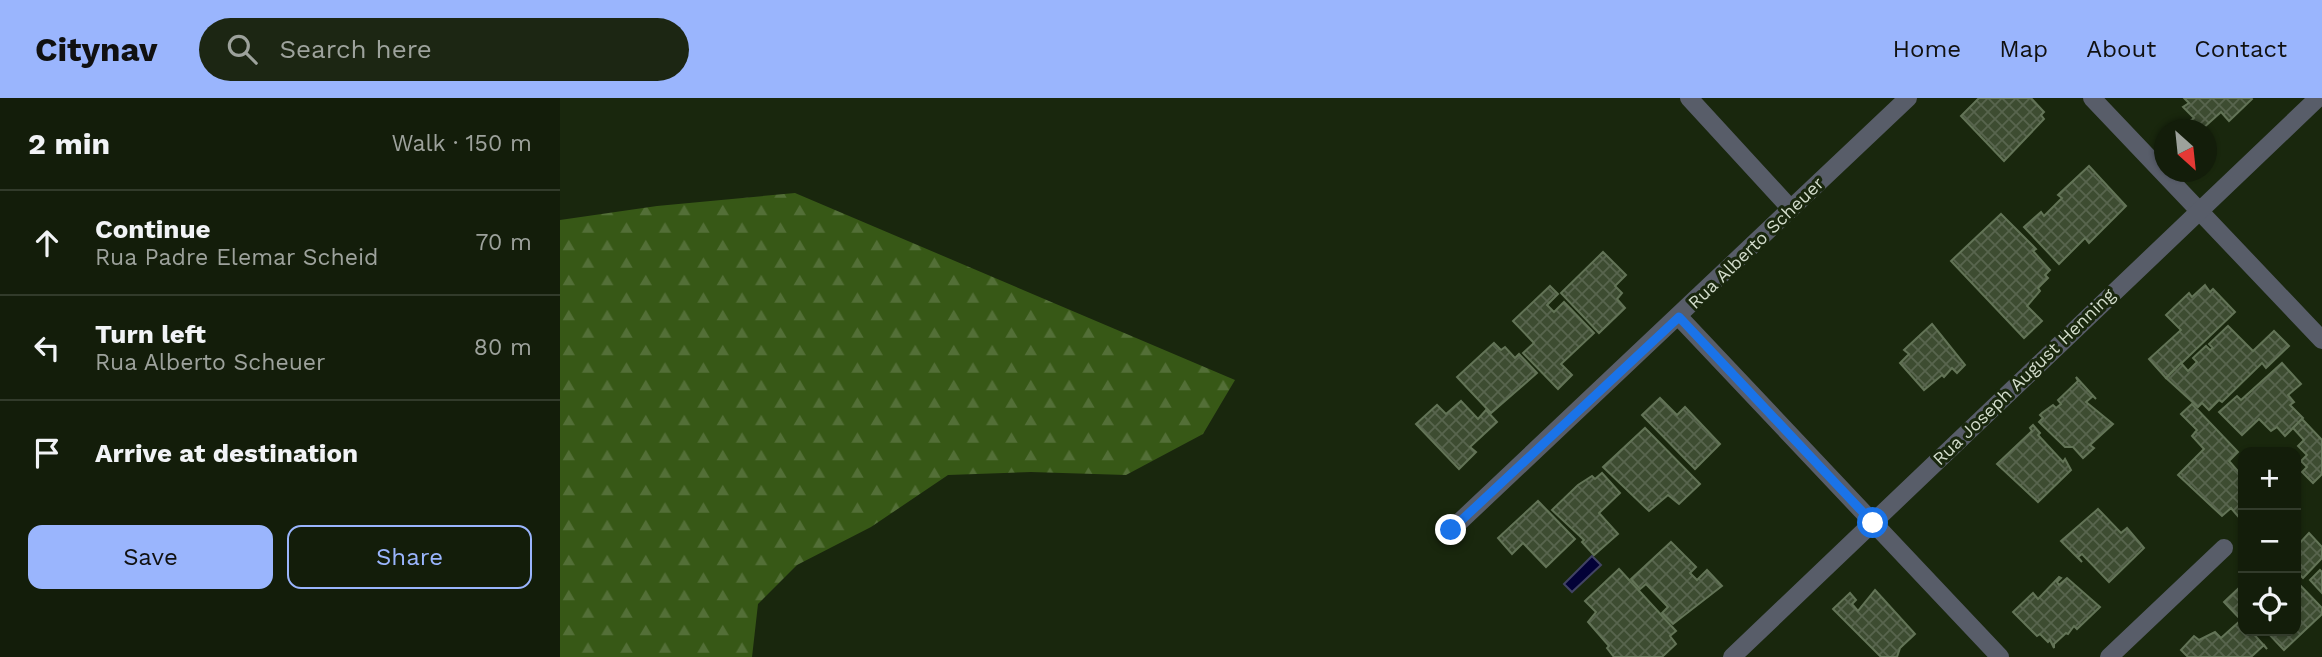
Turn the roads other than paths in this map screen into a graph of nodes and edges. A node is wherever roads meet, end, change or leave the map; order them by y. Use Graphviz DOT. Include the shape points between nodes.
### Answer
graph roads {
  1 [pos="1689,98"];
  2 [pos="1908,98"];
  3 [pos="2092,98"];
  4 [pos="2318,98"];
  5 [pos="1791,209"];
  6 [pos="2199,210"];
  7 [pos="1679,317"];
  8 [pos="2322,340"];
  9 [pos="1873,523"];
  10 [pos="1451,530"];
  11 [pos="2224,548"];
  12 [pos="1732,657"];
  13 [pos="2000,657"];
  14 [pos="2109,657"];
  1 -- 5 [label="street"];
  2 -- 5 [label="street, Rua Alberto Scheuer"];
  3 -- 6 [label="street"];
  4 -- 6 [label="street, Rua Joseph August Henning"];
  5 -- 7 [label="street, Rua Alberto Scheuer"];
  6 -- 8 [label="street"];
  6 -- 9 [label="street, Rua Joseph August Henning"];
  7 -- 9 [label="street"];
  7 -- 10 [label="street, Rua Alberto Scheuer"];
  9 -- 12 [label="street, Rua Joseph August Henning"];
  9 -- 13 [label="street"];
  11 -- 14 [label="street"];
}
